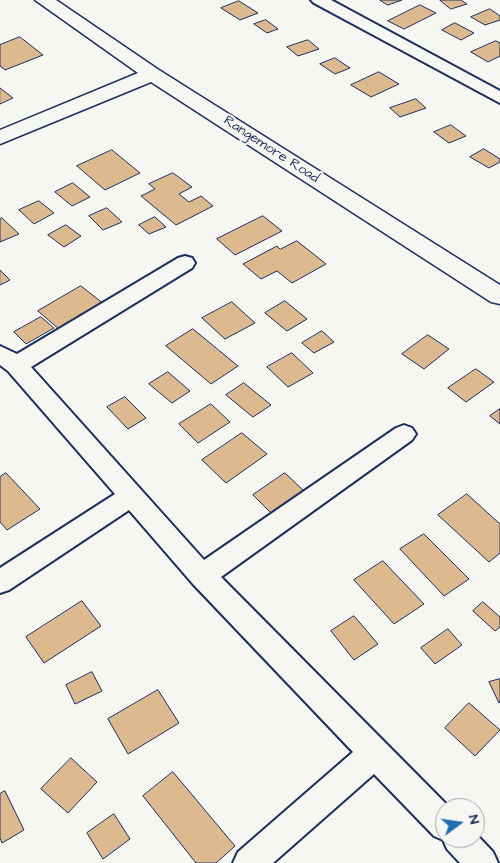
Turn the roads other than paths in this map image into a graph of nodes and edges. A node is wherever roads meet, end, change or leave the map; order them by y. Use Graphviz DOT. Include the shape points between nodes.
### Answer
graph roads {
  1 [pos="44,0"];
  2 [pos="319,0"];
  3 [pos="152,74"];
  4 [pos="500,98"];
  5 [pos="0,138"];
  6 [pos="186,263"];
  7 [pos="500,296"];
  8 [pos="8,359"];
  9 [pos="404,434"];
  10 [pos="130,496"];
  11 [pos="202,576"];
  12 [pos="0,582"];
  13 [pos="375,753"];
  14 [pos="435,815"];
  15 [pos="468,848"];
  16 [pos="249,863"];
  17 [pos="482,863"];
  1 -- 3 [label="street, Rangemore Road"];
  2 -- 4 [label="street"];
  3 -- 5 [label="street"];
  3 -- 7 [label="street, Rangemore Road"];
  6 -- 8 [label="street"];
  8 -- 10 [label="street"];
  9 -- 11 [label="street"];
  10 -- 11 [label="street"];
  10 -- 12 [label="street"];
  11 -- 13 [label="street"];
  13 -- 14 [label="street"];
  13 -- 16 [label="street"];
  15 -- 17 [label="street"];
}
